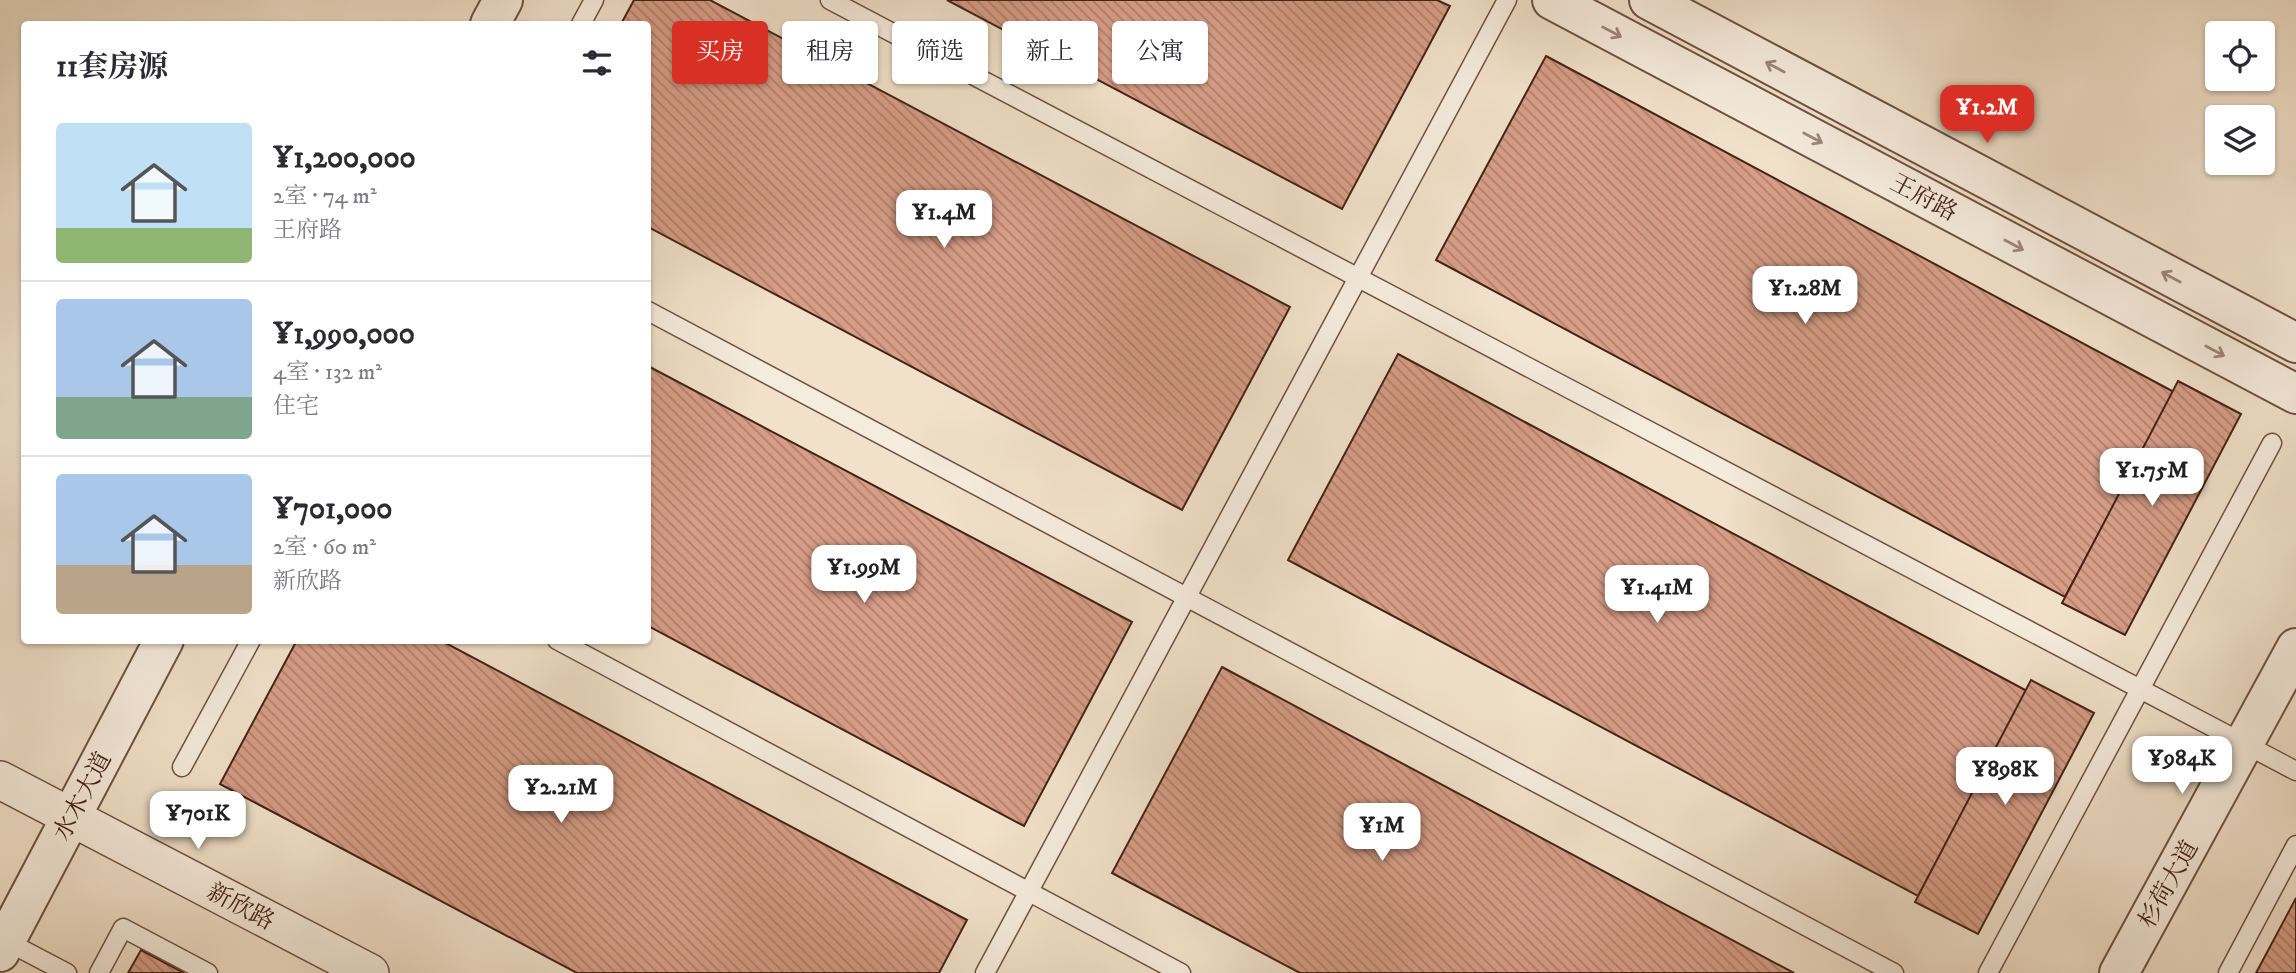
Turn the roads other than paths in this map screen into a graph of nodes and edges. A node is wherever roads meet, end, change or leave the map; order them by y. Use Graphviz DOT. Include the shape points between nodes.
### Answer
graph roads {
  1 [pos="503,0"];
  2 [pos="594,0"];
  3 [pos="830,0"];
  4 [pos="1507,0"];
  5 [pos="1552,0"];
  6 [pos="1649,0"];
  7 [pos="492,21"];
  8 [pos="583,21"];
  9 [pos="1358,278"];
  10 [pos="651,313"];
  11 [pos="2296,343"];
  12 [pos="2296,394"];
  13 [pos="2272,443"];
  14 [pos="1187,597"];
  15 [pos="162,644"];
  16 [pos="249,644"];
  17 [pos="564,644"];
  18 [pos="2296,648"];
  19 [pos="2140,689"];
  20 [pos="2244,744"];
  21 [pos="182,767"];
  22 [pos="2296,771"];
  23 [pos="0,780"];
  24 [pos="71,817"];
  25 [pos="2296,845"];
  26 [pos="1029,892"];
  27 [pos="3,946"];
  28 [pos="67,973"];
  29 [pos="99,973"];
  30 [pos="208,973"];
  31 [pos="370,973"];
  32 [pos="985,973"];
  33 [pos="1181,973"];
  34 [pos="1894,973"];
  35 [pos="1987,973"];
  36 [pos="2119,973"];
  37 [pos="2228,973"];
  1 -- 7 [label="street"];
  2 -- 8 [label="lane"];
  3 -- 9 [label="lane"];
  4 -- 9 [label="lane"];
  5 -- 12 [label="street, 王府路, one-way"];
  11 -- 6 [label="street, 王府路, one-way"];
  9 -- 14 [label="lane"];
  9 -- 19 [label="lane"];
  10 -- 14 [label="lane"];
  13 -- 19 [label="lane"];
  14 -- 26 [label="lane"];
  14 -- 34 [label="lane"];
  15 -- 24 [label="street, 水木大道"];
  16 -- 21 [label="lane"];
  17 -- 26 [label="lane"];
  18 -- 20 [label="street, 杉荷大道"];
  19 -- 20 [label="lane"];
  19 -- 35 [label="lane"];
  20 -- 22 [label="lane"];
  20 -- 36 [label="street, 杉荷大道"];
  23 -- 24 [label="street, 新欣路"];
  24 -- 27 [label="street, 水木大道"];
  24 -- 31 [label="street, 新欣路"];
  25 -- 37 [label="lane"];
  26 -- 32 [label="lane"];
  26 -- 33 [label="lane"];
  27 -- 28 [label="lane"];
  29 -- 30 [label="lane" via="123,928"];
}
